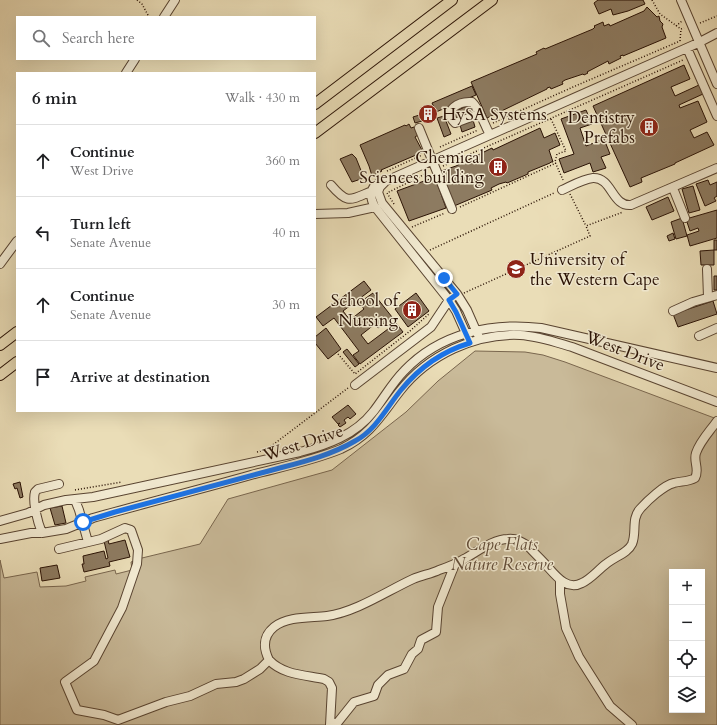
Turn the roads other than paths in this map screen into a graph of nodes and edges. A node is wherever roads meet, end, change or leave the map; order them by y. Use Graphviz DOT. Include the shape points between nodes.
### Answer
graph roads {
  1 [pos="175,0"];
  2 [pos="452,0"];
  3 [pos="492,0"];
  4 [pos="681,0"];
  5 [pos="165,16"];
  6 [pos="717,33"];
  7 [pos="698,42"];
  8 [pos="687,48"];
  9 [pos="134,60"];
  10 [pos="127,72"];
  11 [pos="717,84"];
  12 [pos="316,103"];
  13 [pos="480,114"];
  14 [pos="717,116"];
  15 [pos="419,128"];
  16 [pos="316,132"];
  17 [pos="490,135"];
  18 [pos="432,161"];
  19 [pos="717,168"];
  20 [pos="383,181"];
  21 [pos="331,185"];
  22 [pos="673,188"];
  23 [pos="564,189"];
  24 [pos="372,190"];
  25 [pos="375,208"];
  26 [pos="452,210"];
  27 [pos="316,214"];
  28 [pos="685,218"];
  29 [pos="413,241"];
  30 [pos="16,243"];
  31 [pos="406,247"];
  32 [pos="0,264"];
  33 [pos="707,269"];
  34 [pos="457,294"];
  35 [pos="717,295"];
  36 [pos="708,297"];
  37 [pos="449,300"];
  38 [pos="673,311"];
  39 [pos="717,328"];
  40 [pos="476,330"];
  41 [pos="16,333"];
  42 [pos="466,334"];
  43 [pos="699,336"];
  44 [pos="480,340"];
  45 [pos="470,343"];
  46 [pos="0,345"];
  47 [pos="16,363"];
  48 [pos="717,368"];
  49 [pos="0,375"];
  50 [pos="352,383"];
  51 [pos="717,402"];
  52 [pos="717,421"];
  53 [pos="59,484"];
  54 [pos="75,500"];
  55 [pos="36,510"];
  56 [pos="0,521"];
  57 [pos="83,522"];
  58 [pos="42,533"];
  59 [pos="0,540"];
  60 [pos="88,542"];
  61 [pos="59,549"];
  62 [pos="454,564"];
  63 [pos="560,580"];
  64 [pos="269,660"];
  65 [pos="331,725"];
  66 [pos="632,725"];
  1 -- 5 [label="lane"];
  2 -- 12 [label="main road"];
  3 -- 16 [label="main road"];
  4 -- 7 [label="lane"];
  6 -- 7 [label="lane"];
  7 -- 8 [label="lane"];
  7 -- 11 [label="lane"];
  8 -- 14 [label="lane"];
  8 -- 17 [label="lane"];
  9 -- 10 [label="lane"];
  13 -- 17 [label="lane"];
  15 -- 18 [label="lane"];
  17 -- 18 [label="lane"];
  18 -- 20 [label="lane"];
  18 -- 26 [label="lane"];
  19 -- 22 [label="lane"];
  20 -- 24 [label="lane" via="376,183"];
  20 -- 29 [label="lane" via="379,189 379,198"];
  21 -- 24 [label="lane" via="345,198 356,197"];
  22 -- 23 [label="lane" via="627,206 620,202 601,179 590,179"];
  22 -- 28 [label="lane"];
  24 -- 25 [label="lane" via="371,198"];
  25 -- 27 [label="lane" via="348,213"];
  25 -- 31 [label="lane"];
  29 -- 31 [label="lane"];
  29 -- 34 [label="lane"];
  30 -- 32 [label="lane"];
  31 -- 37 [label="lane"];
  33 -- 36 [label="lane"];
  34 -- 37 [label="lane"];
  34 -- 40 [label="lane"];
  35 -- 36 [label="lane"];
  36 -- 38 [label="lane"];
  37 -- 42 [label="lane"];
  37 -- 50 [label="lane" via="431,327"];
  39 -- 43 [label="lane"];
  40 -- 42 [label="lane, West Drive"];
  40 -- 44 [label="lane"];
  40 -- 48 [label="lane, West Drive" via="505,326 541,328"];
  41 -- 46 [label="main road"];
  42 -- 45 [label="lane"];
  42 -- 54 [label="lane, West Drive" via="449,340 419,358 394,382 372,413 338,440 300,452"];
  44 -- 45 [label="lane, West Drive"];
  44 -- 51 [label="lane, West Drive" via="520,335 550,340"];
  45 -- 57 [label="lane, West Drive" via="452,349 426,365 406,384 368,432 340,449 302,462"];
  47 -- 49 [label="main road"];
  52 -- 63 [label="lane" via="696,452 698,469 695,478 666,486 640,509 636,517 633,542 629,548 610,560 584,583 572,585"];
  53 -- 55 [label="lane" via="35,492"];
  54 -- 55 [label="lane, West Drive" via="44,505"];
  54 -- 57 [label="lane"];
  55 -- 56 [label="lane, West Drive"];
  55 -- 58 [label="lane"];
  57 -- 58 [label="lane, West Drive" via="66,529"];
  57 -- 60 [label="lane"];
  58 -- 59 [label="lane, West Drive"];
  60 -- 61 [label="lane"];
  60 -- 64 [label="lane" via="125,528 131,530 138,550 137,564 122,608 94,660 66,682 77,710 118,720 126,718 166,702 190,696 216,684 244,680"];
  62 -- 63 [label="lane" via="491,544 512,539 528,546"];
  62 -- 64 [label="lane" via="414,579 343,612 280,623 266,637 265,645"];
  62 -- 65 [label="lane" via="438,607 436,632 421,640 404,669 388,675 378,685 374,696 354,702 338,722"];
  63 -- 66 [label="lane" via="566,628 579,657 610,706"];
  64 -- 65 [label="lane" via="283,671 324,679 330,684"];
}
